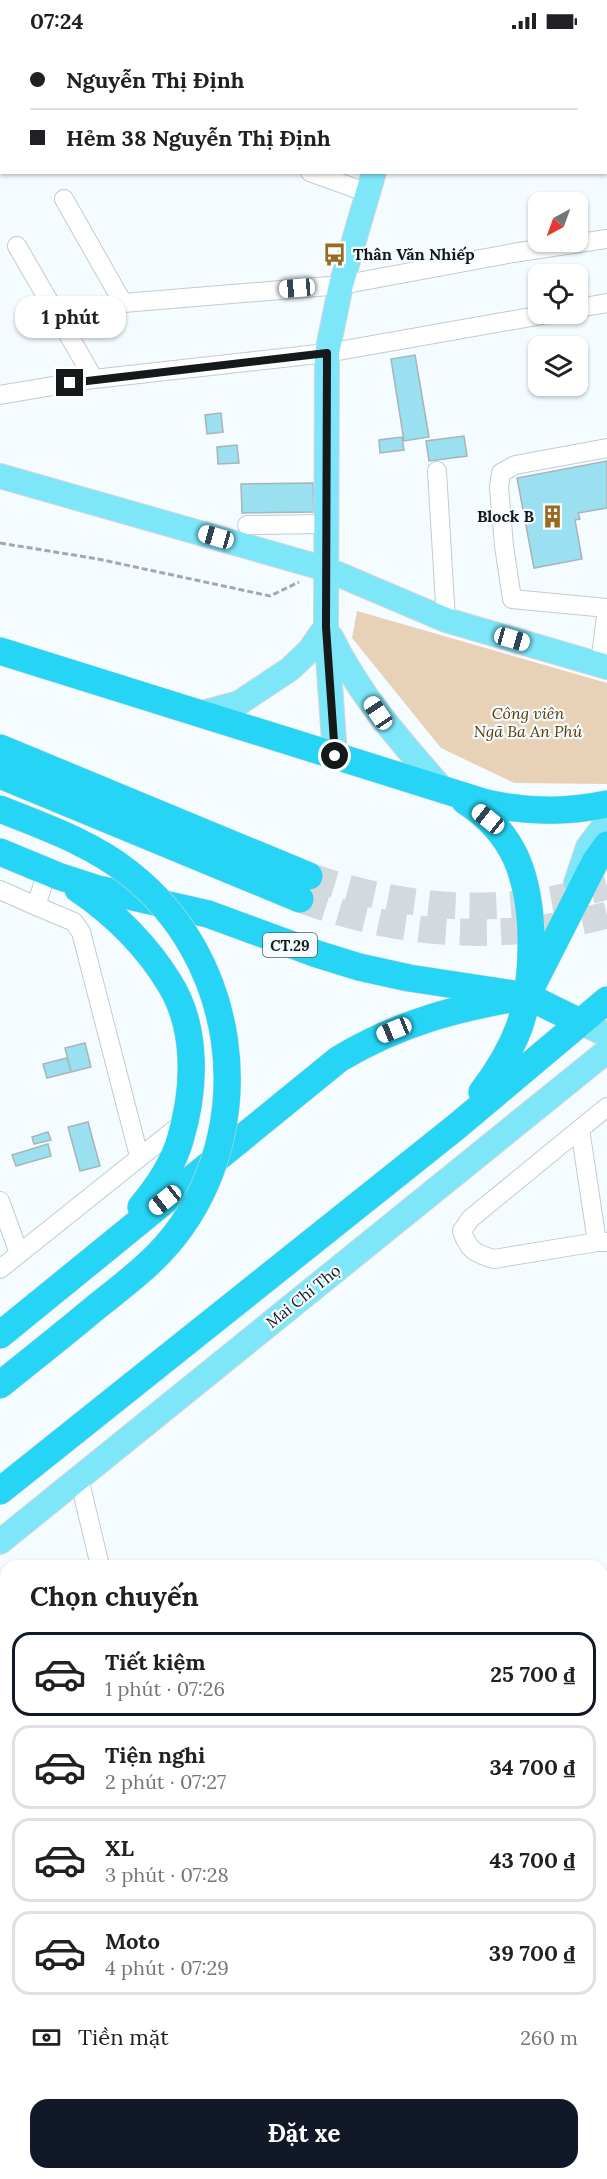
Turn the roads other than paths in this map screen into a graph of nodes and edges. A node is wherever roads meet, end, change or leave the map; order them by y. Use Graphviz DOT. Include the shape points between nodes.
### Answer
graph roads {
  1 [pos="321,174"];
  2 [pos="371,183"];
  3 [pos="64,199"];
  4 [pos="607,239"];
  5 [pos="17,246"];
  6 [pos="341,285"];
  7 [pos="607,303"];
  8 [pos="588,306"];
  9 [pos="528,318"];
  10 [pos="327,353"];
  11 [pos="94,379"];
  12 [pos="0,395"];
  13 [pos="607,448"];
  14 [pos="437,471"];
  15 [pos="0,476"];
  16 [pos="327,524"];
  17 [pos="247,525"];
  18 [pos="327,569"];
  19 [pos="607,608"];
  20 [pos="446,621"];
  21 [pos="326,627"];
  22 [pos="0,651"];
  23 [pos="604,666"];
  24 [pos="202,713"];
  25 [pos="0,748"];
  26 [pos="335,756"];
  27 [pos="0,775"];
  28 [pos="444,791"];
  29 [pos="607,804"];
  30 [pos="0,808"];
  31 [pos="607,822"];
  32 [pos="607,845"];
  33 [pos="0,852"];
  34 [pos="52,874"];
  35 [pos="0,890"];
  36 [pos="36,906"];
  37 [pos="570,910"];
  38 [pos="527,996"];
  39 [pos="607,1000"];
  40 [pos="580,1022"];
  41 [pos="607,1035"];
  42 [pos="607,1051"];
  43 [pos="607,1107"];
  44 [pos="184,1122"];
  45 [pos="456,1126"];
  46 [pos="580,1129"];
  47 [pos="139,1156"];
  48 [pos="0,1201"];
  49 [pos="602,1242"];
  50 [pos="110,1245"];
  51 [pos="19,1253"];
  52 [pos="0,1269"];
  53 [pos="0,1335"];
  54 [pos="0,1385"];
  55 [pos="79,1478"];
  56 [pos="0,1491"];
  57 [pos="0,1542"];
  58 [pos="99,1560"];
  1 -- 2 [label="street"];
  2 -- 6 [label="main road"];
  3 -- 6 [label="street" via="123,303"];
  4 -- 6 [label="street"];
  5 -- 11 [label="street"];
  6 -- 10 [label="main road"];
  7 -- 8 [label="street"];
  9 -- 10 [label="street"];
  10 -- 11 [label="street"];
  10 -- 16 [label="main road"];
  11 -- 12 [label="street"];
  13 -- 19 [label="street" via="515,465 501,473 499,487 513,598"];
  14 -- 20 [label="street"];
  15 -- 18 [label="main road"];
  16 -- 17 [label="street"];
  16 -- 18 [label="main road"];
  18 -- 20 [label="main road"];
  18 -- 21 [label="main road"];
  19 -- 23 [label="street"];
  20 -- 23 [label="main road"];
  21 -- 24 [label="main road" via="290,669 238,703"];
  21 -- 26 [label="main road"];
  21 -- 28 [label="main road" via="344,663 378,713"];
  22 -- 24 [label="highway"];
  24 -- 26 [label="highway"];
  25 -- 27 [label="highway" via="304,888"];
  26 -- 28 [label="highway"];
  28 -- 29 [label="highway" via="515,810 544,812"];
  28 -- 38 [label="highway" via="488,819 516,857 528,909"];
  30 -- 54 [label="highway, bridge" via="109,858 166,908 206,972 222,1020 228,1069 225,1117 218,1148 205,1186 180,1228 140,1272"];
  31 -- 37 [label="main road" via="582,859"];
  32 -- 37 [label="highway"];
  33 -- 34 [label="highway, CT.29"];
  34 -- 36 [label="street"];
  34 -- 38 [label="highway, CT.29" via="139,900 208,914 369,969"];
  34 -- 44 [label="highway" via="110,915 146,949 171,985 188,1029 191,1082"];
  35 -- 36 [label="street"];
  36 -- 47 [label="street" via="74,922 81,932"];
  37 -- 38 [label="highway"];
  38 -- 40 [label="highway"];
  38 -- 45 [label="highway" via="503,1063"];
  38 -- 50 [label="highway" via="407,1024 360,1046 320,1073"];
  39 -- 40 [label="highway"];
  40 -- 41 [label="main road"];
  40 -- 45 [label="highway"];
  42 -- 55 [label="main road, Mai Chí Thọ"];
  43 -- 46 [label="street"];
  44 -- 47 [label="street"];
  44 -- 50 [label="highway" via="180,1142 158,1187"];
  45 -- 56 [label="highway"];
  46 -- 49 [label="street"];
  46 -- 49 [label="street" via="470,1219 462,1231 466,1244 479,1255 494,1259"];
  47 -- 51 [label="street"];
  48 -- 51 [label="street"];
  50 -- 53 [label="highway"];
  51 -- 52 [label="street"];
  55 -- 57 [label="main road, Mai Chí Thọ"];
  55 -- 58 [label="street"];
}
